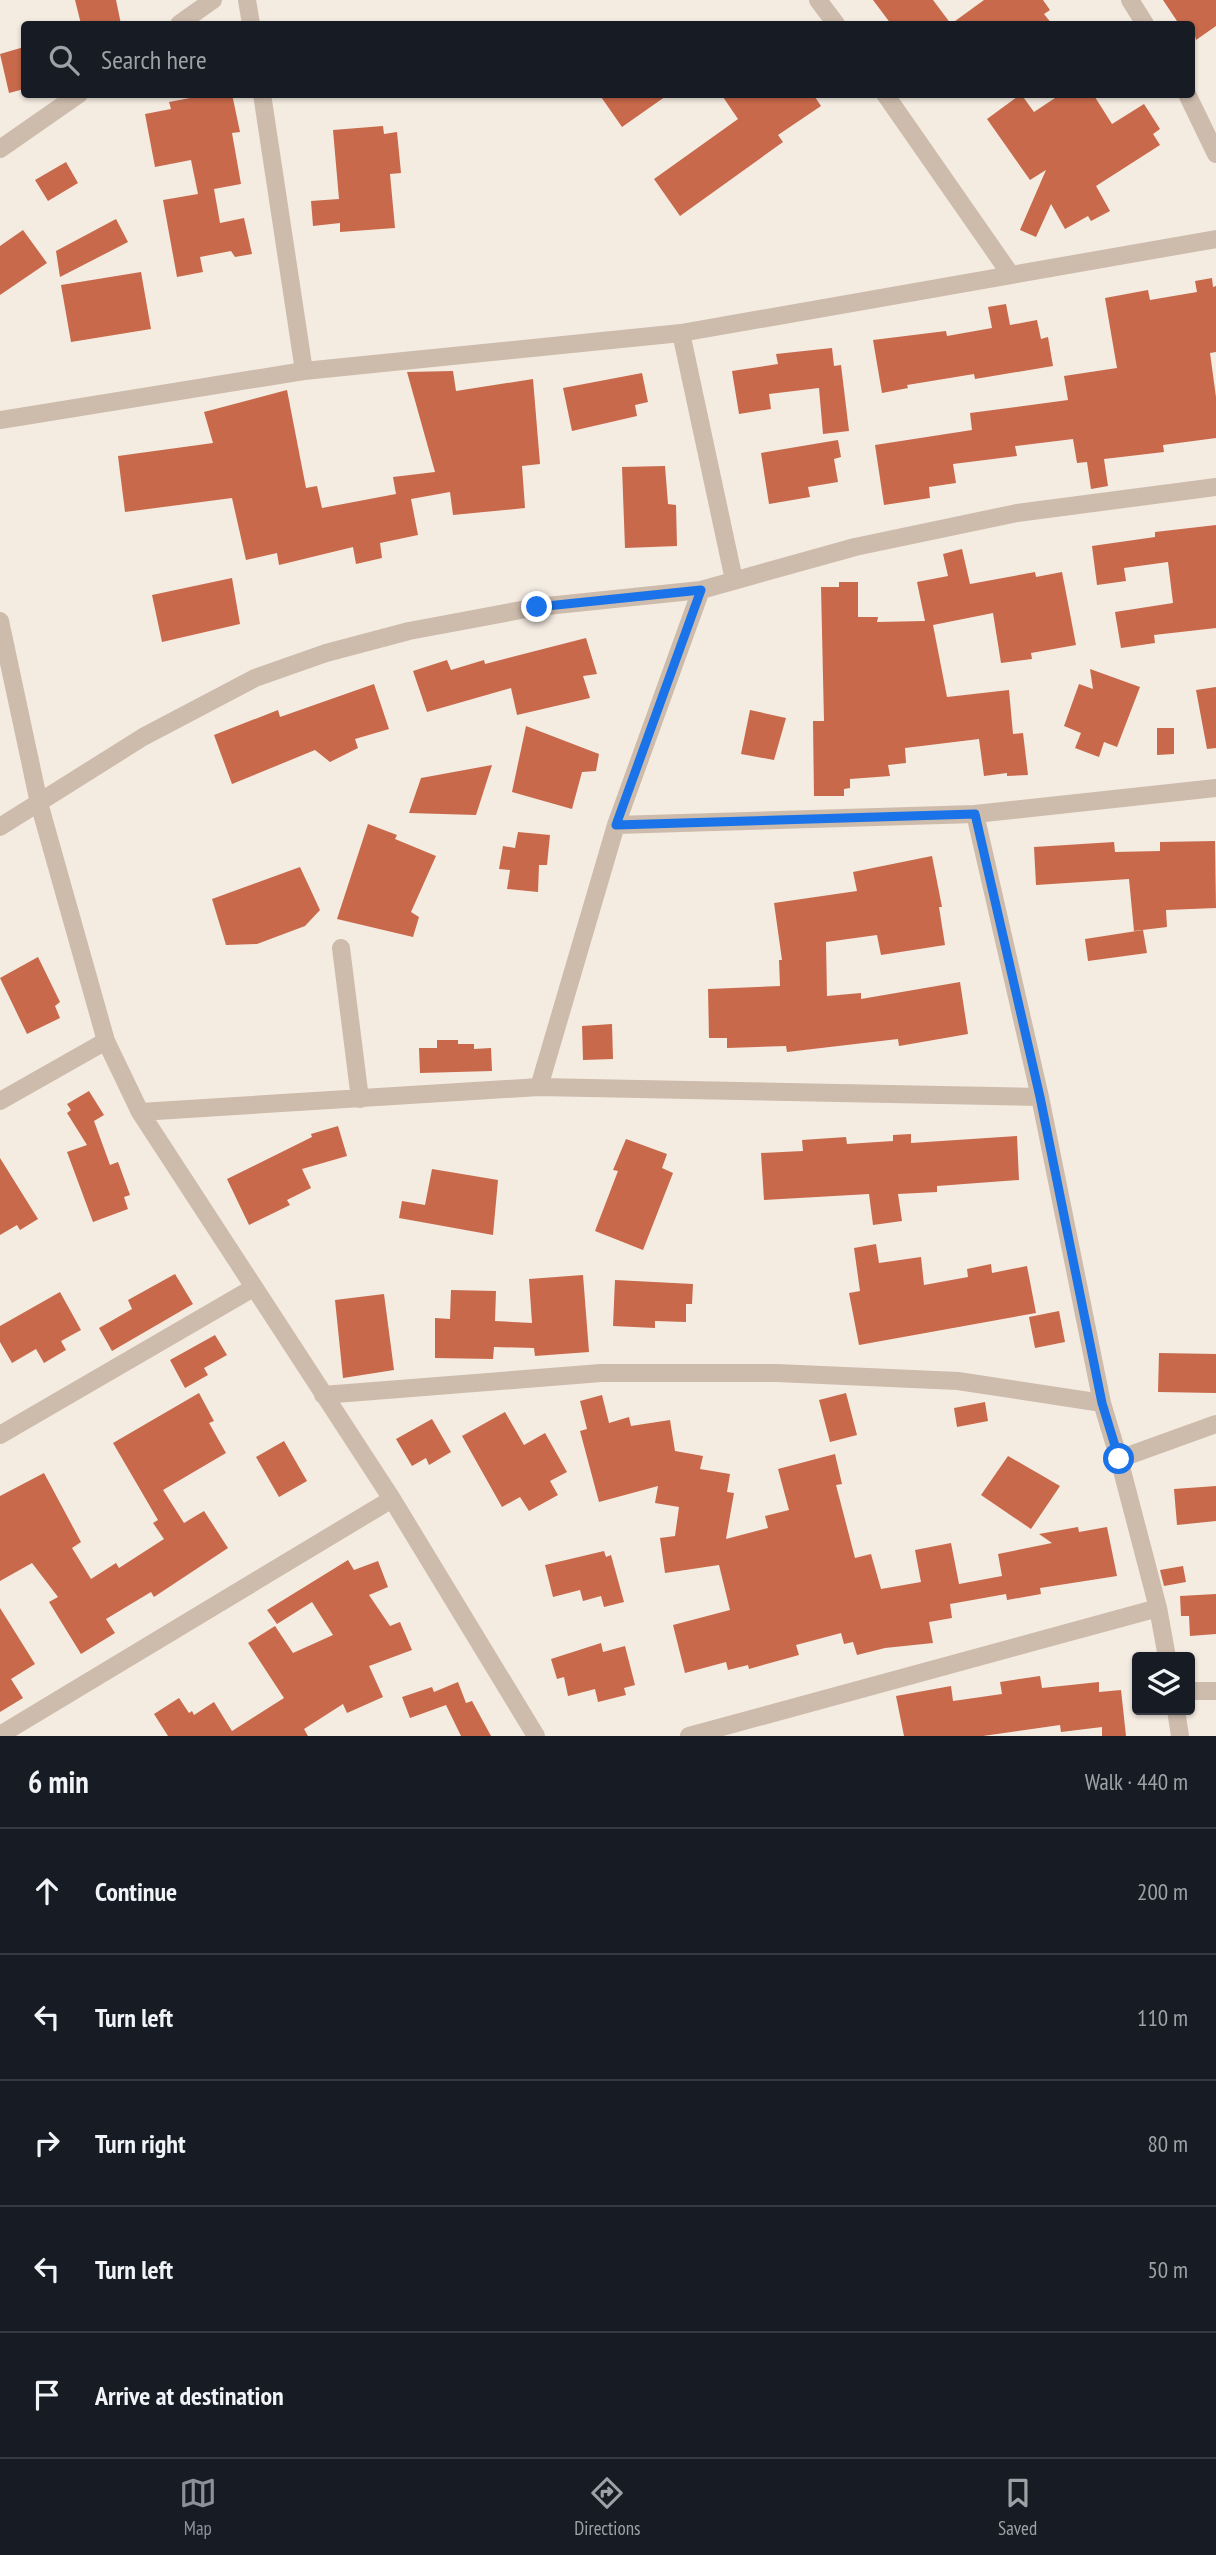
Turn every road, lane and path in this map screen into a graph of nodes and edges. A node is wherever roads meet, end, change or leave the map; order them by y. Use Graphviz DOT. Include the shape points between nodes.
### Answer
graph roads {
  1 [pos="214,0"];
  2 [pos="247,0"];
  3 [pos="818,0"];
  4 [pos="1129,0"];
  5 [pos="182,21"];
  6 [pos="250,21"];
  7 [pos="834,21"];
  8 [pos="1143,21"];
  9 [pos="73,98"];
  10 [pos="263,98"];
  11 [pos="888,98"];
  12 [pos="1189,98"];
  13 [pos="0,149"];
  14 [pos="1216,154"];
  15 [pos="1216,239"];
  16 [pos="1012,275"];
  17 [pos="681,333"];
  18 [pos="304,372"];
  19 [pos="0,420"];
  20 [pos="1216,487"];
  21 [pos="734,580"];
  22 [pos="701,590"];
  23 [pos="0,621"];
  24 [pos="1216,788"];
  25 [pos="39,803"];
  26 [pos="975,814"];
  27 [pos="616,825"];
  28 [pos="0,827"];
  29 [pos="341,948"];
  30 [pos="106,1041"];
  31 [pos="539,1087"];
  32 [pos="1040,1097"];
  33 [pos="360,1098"];
  34 [pos="0,1101"];
  35 [pos="140,1112"];
  36 [pos="253,1288"];
  37 [pos="323,1395"];
  38 [pos="1102,1403"];
  39 [pos="1216,1424"];
  40 [pos="0,1435"];
  41 [pos="1119,1459"];
  42 [pos="392,1499"];
  43 [pos="1158,1608"];
  44 [pos="1166,1652"];
  45 [pos="1195,1691"];
  46 [pos="1216,1691"];
  47 [pos="1177,1715"];
  48 [pos="0,1735"];
  49 [pos="536,1736"];
  50 [pos="690,1736"];
  51 [pos="1181,1736"];
  1 -- 5 [label="street"];
  2 -- 6 [label="street"];
  3 -- 7 [label="street"];
  4 -- 8 [label="street"];
  9 -- 13 [label="street"];
  10 -- 18 [label="street"];
  11 -- 16 [label="street"];
  12 -- 14 [label="street"];
  15 -- 16 [label="street"];
  16 -- 17 [label="street"];
  17 -- 18 [label="street"];
  17 -- 21 [label="street"];
  18 -- 19 [label="street"];
  20 -- 21 [label="street" via="1017,513 855,547"];
  21 -- 22 [label="street"];
  22 -- 25 [label="street" via="537,607 409,631 326,653 255,678 168,723"];
  22 -- 27 [label="street"];
  23 -- 25 [label="street"];
  24 -- 26 [label="street"];
  25 -- 28 [label="street"];
  25 -- 30 [label="street"];
  26 -- 27 [label="street"];
  26 -- 32 [label="street"];
  27 -- 31 [label="street"];
  29 -- 33 [label="street"];
  30 -- 34 [label="street"];
  30 -- 35 [label="street"];
  31 -- 32 [label="street"];
  31 -- 33 [label="street"];
  32 -- 38 [label="street"];
  33 -- 35 [label="street"];
  35 -- 36 [label="street"];
  36 -- 37 [label="street"];
  36 -- 40 [label="street"];
  37 -- 38 [label="street" via="601,1373 777,1373 958,1381"];
  37 -- 42 [label="street"];
  38 -- 41 [label="street"];
  39 -- 41 [label="street"];
  41 -- 43 [label="street"];
  42 -- 48 [label="street"];
  42 -- 49 [label="street"];
  43 -- 44 [label="street"];
  43 -- 50 [label="street"];
  45 -- 46 [label="street"];
  47 -- 51 [label="street"];
}
